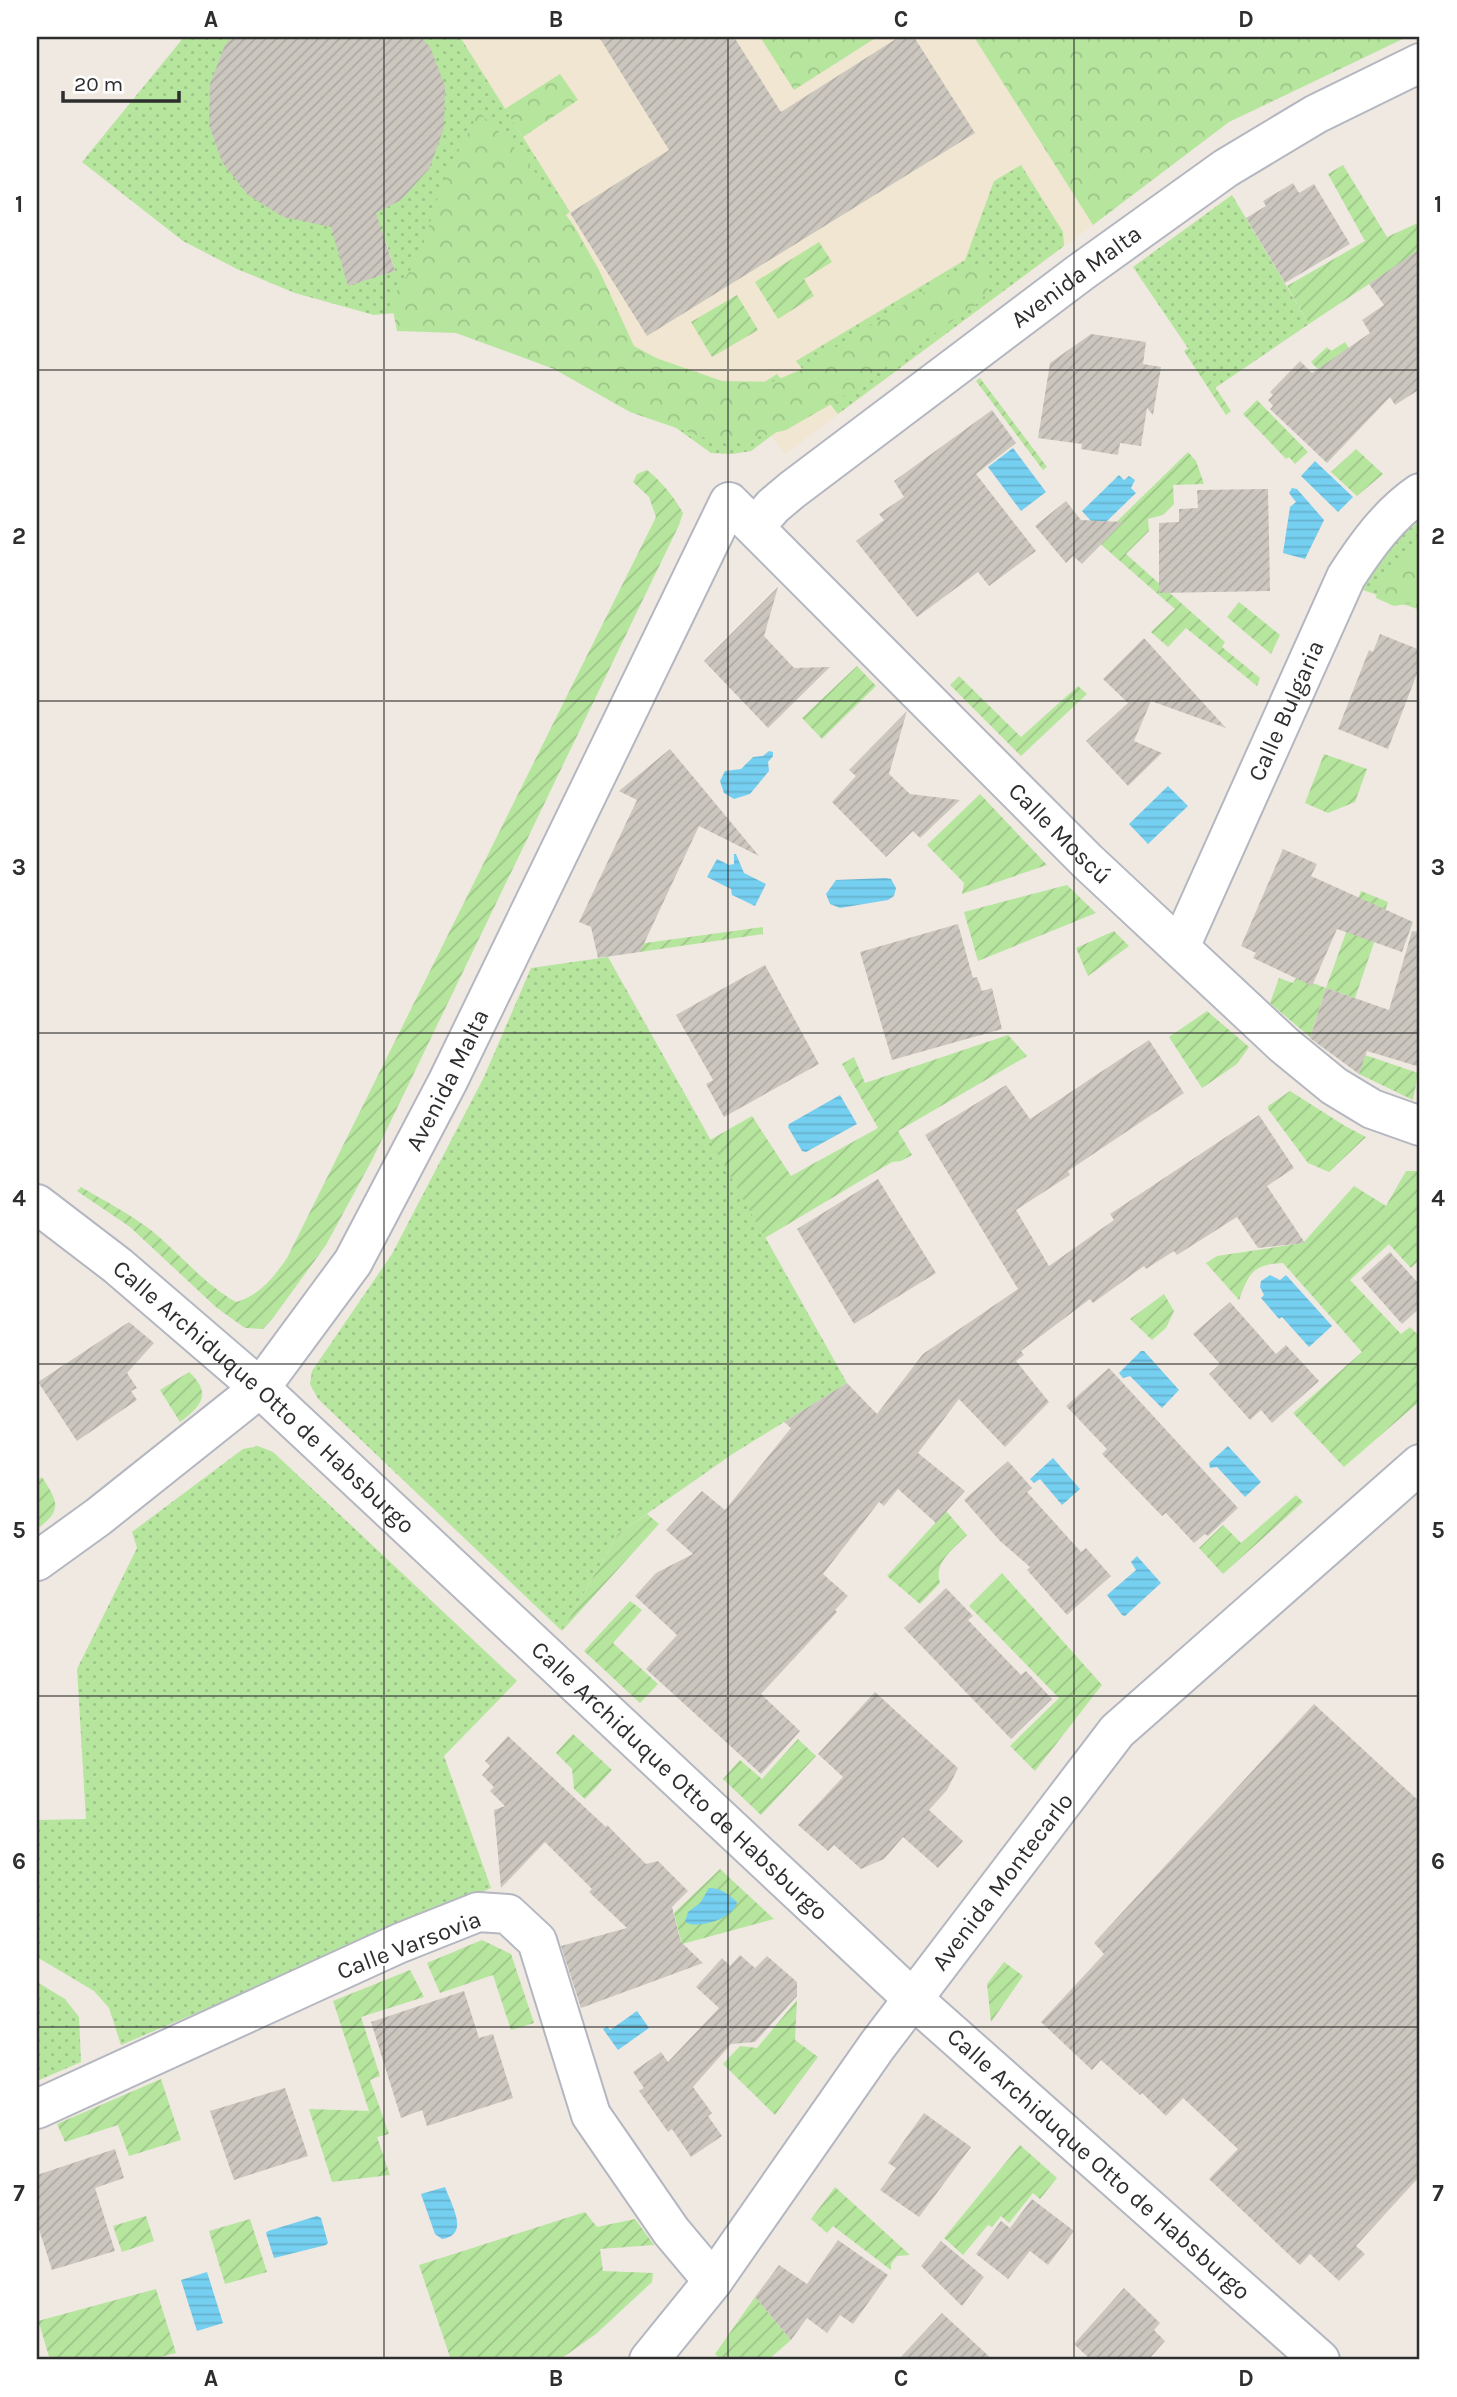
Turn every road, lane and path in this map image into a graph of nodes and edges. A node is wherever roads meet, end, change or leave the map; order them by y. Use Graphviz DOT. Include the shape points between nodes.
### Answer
graph roads {
  1 [pos="1420,63"];
  2 [pos="1420,493"];
  3 [pos="742,515"];
  4 [pos="1180,947"];
  5 [pos="1420,1126"];
  6 [pos="37,1204"];
  7 [pos="260,1388"];
  8 [pos="1420,1464"];
  9 [pos="37,1561"];
  10 [pos="913,1999"];
  11 [pos="37,2109"];
  12 [pos="713,2281"];
  13 [pos="649,2360"];
  14 [pos="1320,2360"];
  1 -- 3 [label="street, Avenida Malta" via="1316,114 1226,168 773,506"];
  2 -- 4 [label="street, Calle Bulgaria" via="1388,522 1346,578"];
  3 -- 4 [label="street, Calle Moscú" via="1087,861"];
  3 -- 7 [label="street, Avenida Malta" via="353,1262"];
  4 -- 5 [label="street, Calle Moscú" via="1334,1086 1372,1109"];
  6 -- 7 [label="street, Calle Archiduque Otto de Habsburgo" via="118,1266"];
  7 -- 9 [label="street, Avenida Malta"];
  7 -- 10 [label="street, Calle Archiduque Otto de Habsburgo"];
  8 -- 10 [label="street, Avenida Montecarlo" via="1117,1731"];
  10 -- 12 [label="street, Avenida Montecarlo"];
  10 -- 14 [label="street, Calle Archiduque Otto de Habsburgo"];
  11 -- 12 [label="street, Calle Varsovia" via="400,1943 478,1912 508,1914 537,1941 591,2115 671,2231"];
  12 -- 13 [label="street, Avenida Montecarlo"];
}
